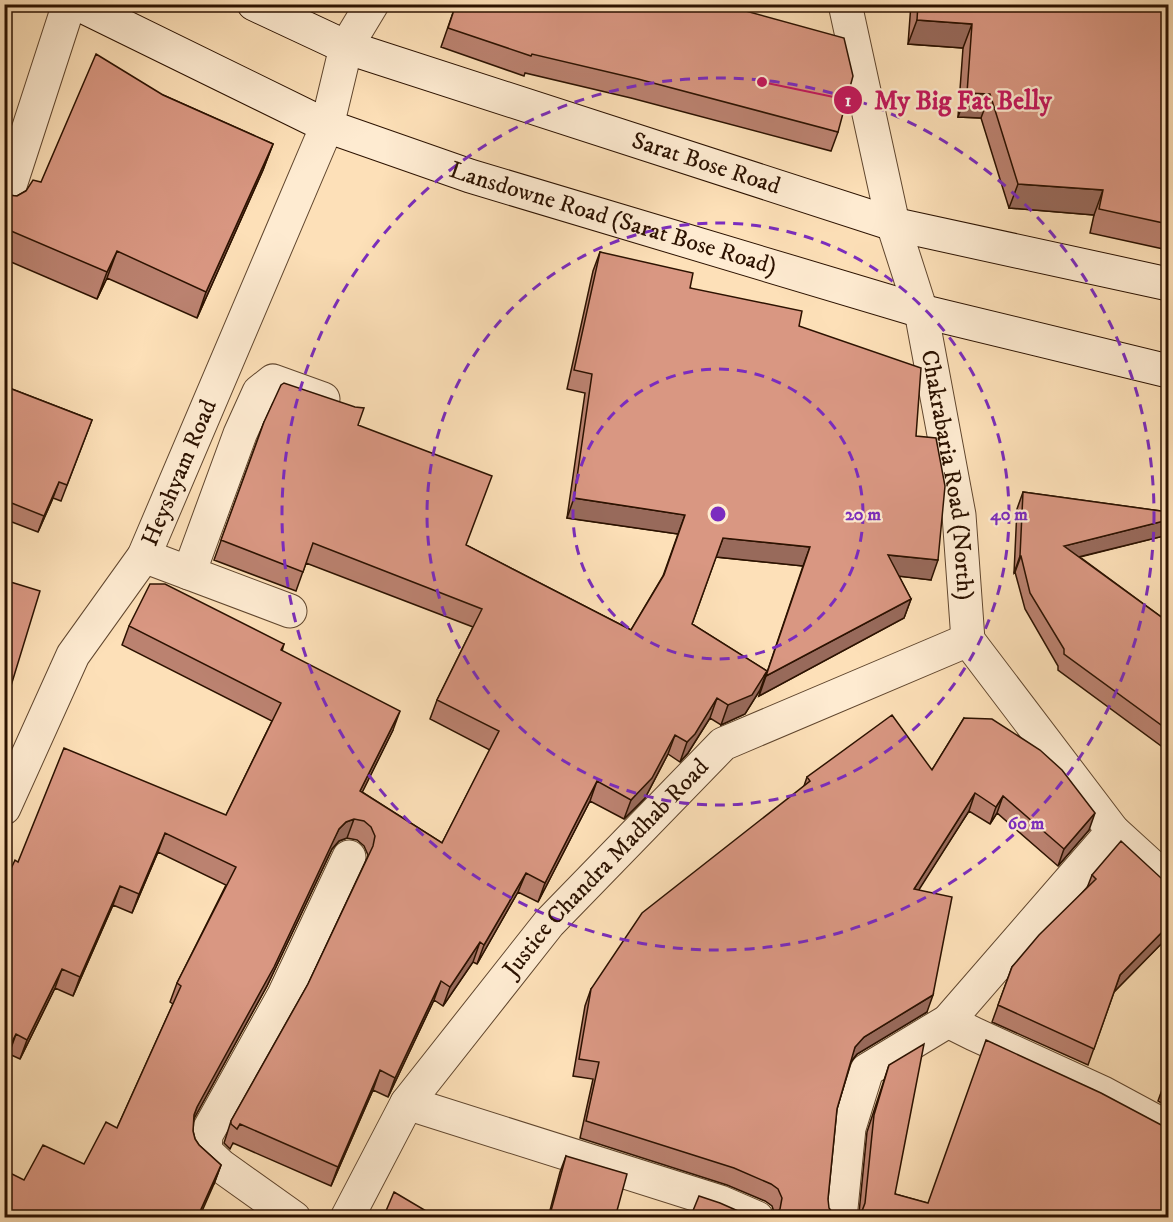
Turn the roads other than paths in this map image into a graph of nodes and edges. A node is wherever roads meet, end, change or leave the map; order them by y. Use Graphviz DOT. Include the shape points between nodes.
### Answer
graph roads {
  1 [pos="69,4"];
  2 [pos="78,4"];
  3 [pos="254,4"];
  4 [pos="372,4"];
  5 [pos="845,4"];
  6 [pos="346,47"];
  7 [pos="327,126"];
  8 [pos="4,204"];
  9 [pos="893,224"];
  10 [pos="1168,284"];
  11 [pos="921,311"];
  12 [pos="1168,371"];
  13 [pos="219,378"];
  14 [pos="259,392"];
  15 [pos="354,409"];
  16 [pos="144,556"];
  17 [pos="189,573"];
  18 [pos="290,611"];
  19 [pos="968,640"];
  20 [pos="7,796"];
  21 [pos="1113,831"];
  22 [pos="349,857"];
  23 [pos="1168,881"];
  24 [pos="948,1021"];
  25 [pos="407,1103"];
  26 [pos="1168,1128"];
  27 [pos="294,1218"];
  28 [pos="347,1218"];
  29 [pos="757,1218"];
  30 [pos="840,1218"];
  1 -- 8 [label="street"];
  2 -- 7 [label="street, Lansdowne Road (Sarat Bose Road)"];
  3 -- 6 [label="street, Sarat Bose Road"];
  4 -- 6 [label="street, Heyshyam Road"];
  5 -- 9 [label="street, Chakrabaria Road (North)"];
  6 -- 7 [label="street, Heyshyam Road"];
  6 -- 9 [label="street, Sarat Bose Road"];
  7 -- 11 [label="street, Lansdowne Road (Sarat Bose Road)" via="471,176"];
  7 -- 13 [label="street, Heyshyam Road"];
  9 -- 10 [label="street, Sarat Bose Road"];
  9 -- 11 [label="street, Chakrabaria Road (North)"];
  11 -- 12 [label="street, Lansdowne Road (Sarat Bose Road)"];
  11 -- 19 [label="street, Chakrabaria Road (North)" via="958,515"];
  13 -- 14 [label="street"];
  13 -- 16 [label="street, Heyshyam Road"];
  14 -- 15 [label="street" via="273,381"];
  14 -- 17 [label="street"];
  16 -- 17 [label="street"];
  16 -- 20 [label="street, Heyshyam Road" via="73,655"];
  17 -- 18 [label="street"];
  19 -- 21 [label="street"];
  19 -- 25 [label="street, Justice Chandra Madhab Road" via="723,744 549,923"];
  21 -- 23 [label="street"];
  21 -- 24 [label="street"];
  22 -- 27 [label="street" via="284,995 206,1135 205,1151"];
  24 -- 26 [label="street" via="1103,1093"];
  24 -- 30 [label="street" via="867,1070 849,1128"];
  25 -- 28 [label="street, Justice Chandra Madhab Road"];
  25 -- 29 [label="street" via="720,1202"];
}
